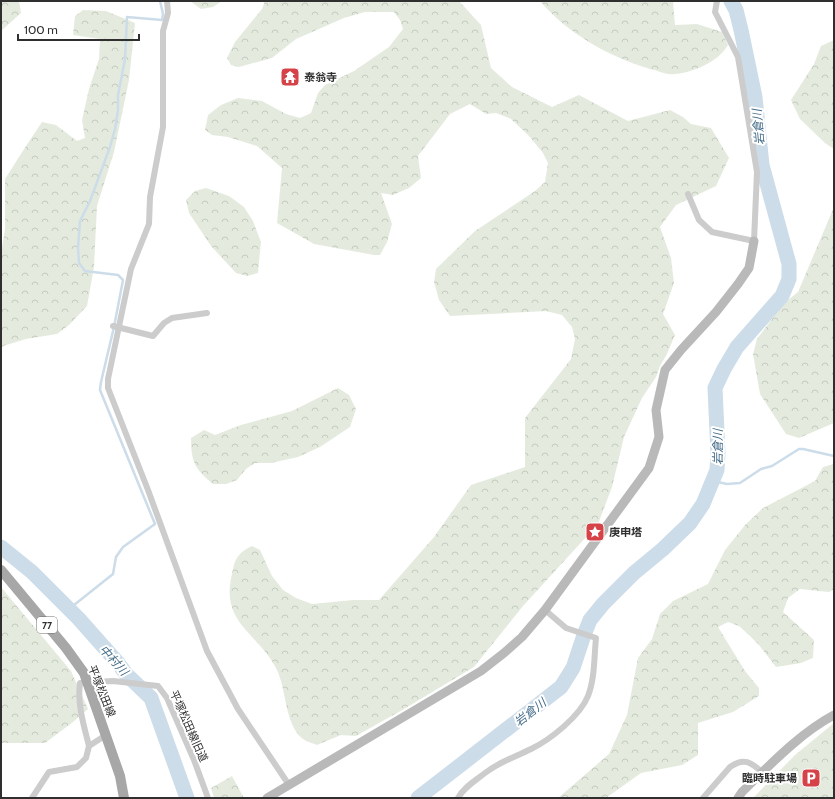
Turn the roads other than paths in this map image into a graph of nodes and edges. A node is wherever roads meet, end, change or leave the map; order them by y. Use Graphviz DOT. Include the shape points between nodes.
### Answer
graph roads {
  1 [pos="167,1"];
  2 [pos="717,1"];
  3 [pos="688,194"];
  4 [pos="754,242"];
  5 [pos="208,313"];
  6 [pos="116,327"];
  7 [pos="1,570"];
  8 [pos="546,610"];
  9 [pos="87,683"];
  10 [pos="834,715"];
  11 [pos="106,735"];
  12 [pos="88,746"];
  13 [pos="763,772"];
  14 [pos="289,785"];
  15 [pos="32,798"];
  16 [pos="124,798"];
  17 [pos="208,798"];
  18 [pos="267,798"];
  19 [pos="458,798"];
  20 [pos="703,798"];
  21 [pos="738,798"];
  1 -- 6 [label="street" via="168,13 163,31 163,127 150,197 149,224 131,269"];
  2 -- 4 [label="street" via="715,12 738,57 756,172"];
  3 -- 4 [label="street" via="699,220 712,232"];
  4 -- 8 [label="street" via="749,268 738,284 665,370 656,410 658,437 649,468"];
  5 -- 6 [label="street" via="172,318 152,336"];
  6 -- 14 [label="street" via="108,379 109,393 148,490 207,651 238,708"];
  7 -- 9 [label="main road, 平塚松田線 / 77" via="66,648 84,673"];
  8 -- 14 [label="street" via="522,638 481,670"];
  8 -- 19 [label="street" via="566,628 596,638 588,696 567,724 532,749 494,767 462,791"];
  9 -- 11 [label="main road, 平塚松田線 / 77"];
  9 -- 12 [label="street" via="80,683 78,692"];
  9 -- 17 [label="street, 平塚松田線旧道" via="118,681 158,686 167,698"];
  10 -- 13 [label="street" via="798,740"];
  11 -- 12 [label="street"];
  11 -- 16 [label="main road, 平塚松田線 / 77" via="120,776"];
  12 -- 15 [label="street" via="86,758 77,767 49,772"];
  13 -- 20 [label="street" via="749,762 736,763"];
  13 -- 21 [label="street"];
  14 -- 18 [label="street"];
}
